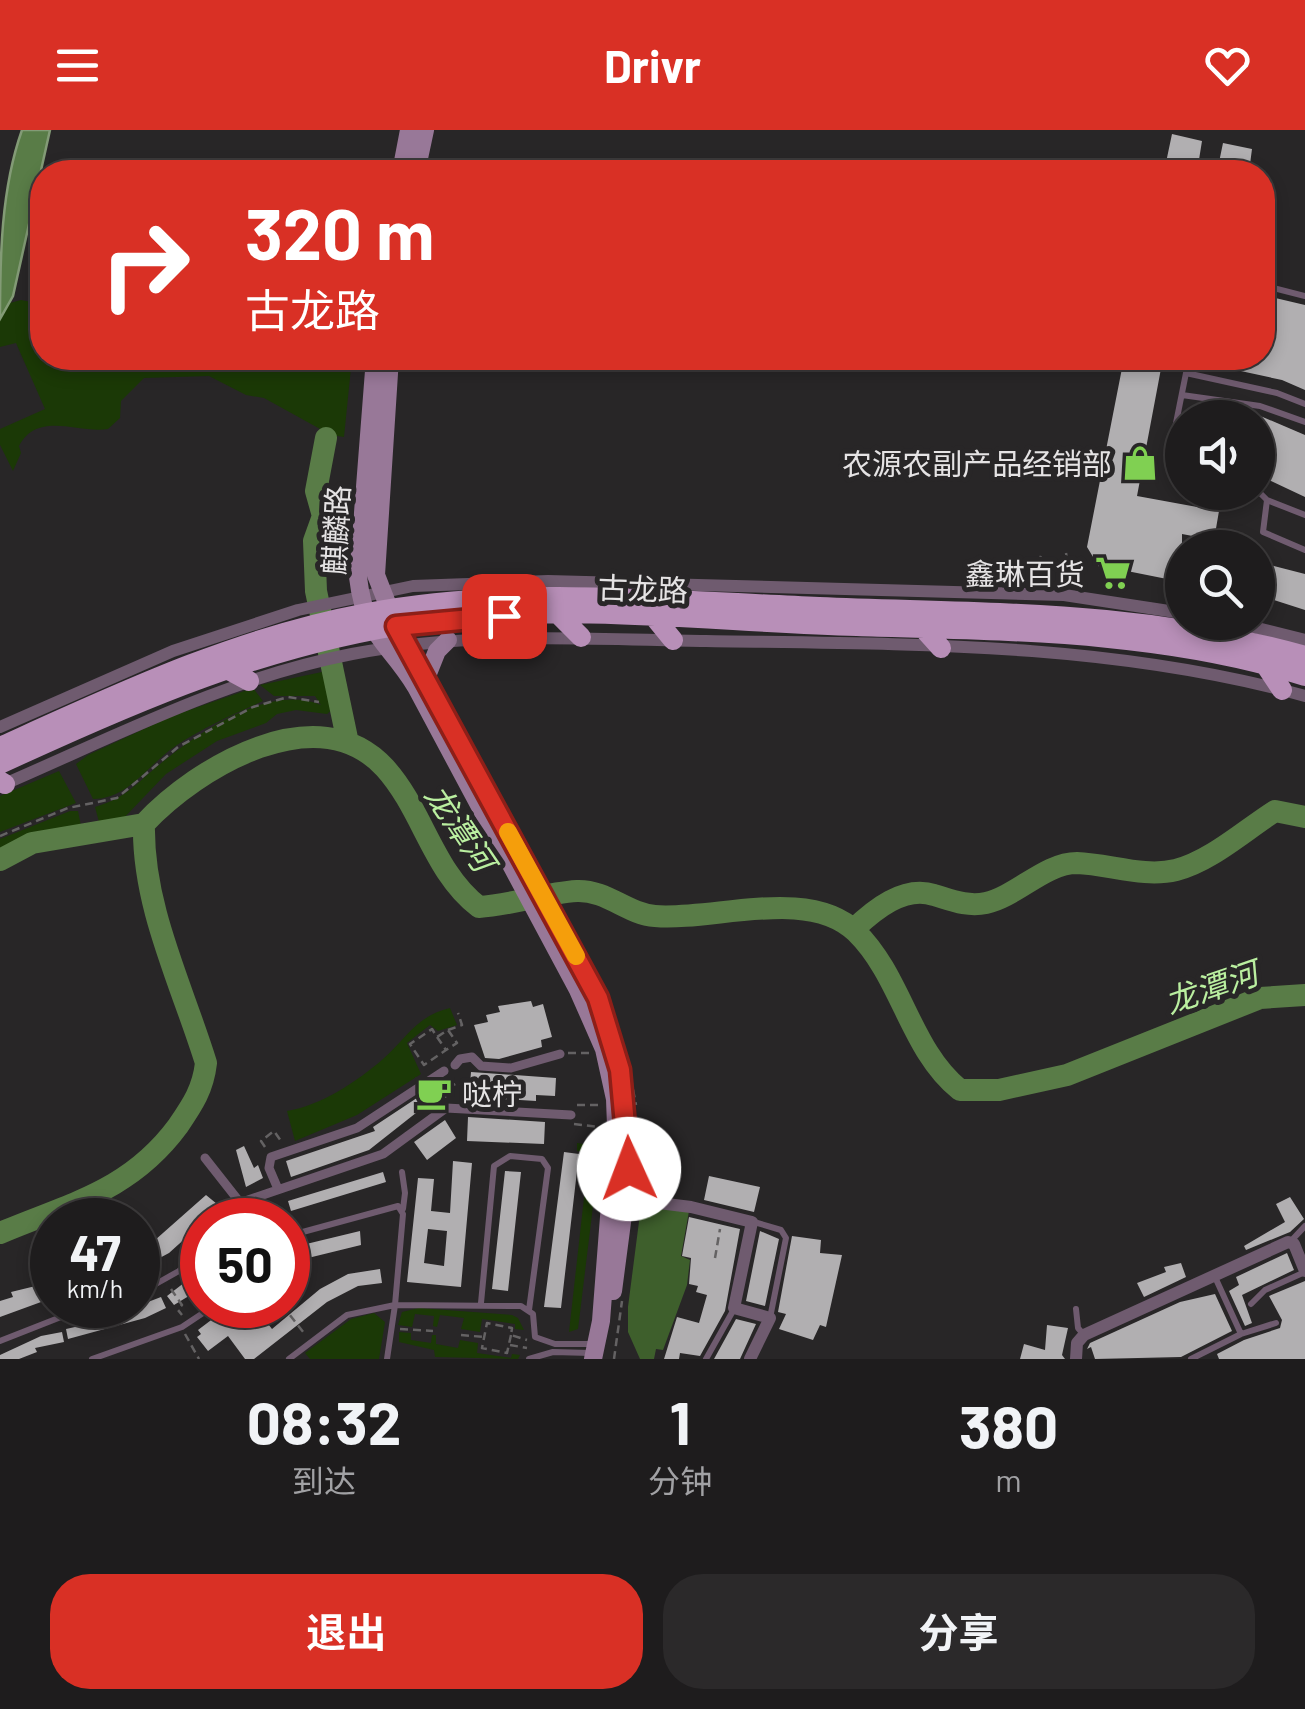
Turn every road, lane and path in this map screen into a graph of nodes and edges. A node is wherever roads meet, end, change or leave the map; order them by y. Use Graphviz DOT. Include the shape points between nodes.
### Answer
graph roads {
  1 [pos="409,130"];
  2 [pos="425,130"];
  3 [pos="403,160"];
  4 [pos="419,160"];
  5 [pos="1275,288"];
  6 [pos="1305,296"];
  7 [pos="374,370"];
  8 [pos="389,370"];
  9 [pos="1187,370"];
  10 [pos="1186,373"];
  11 [pos="1182,395"];
  12 [pos="1181,400"];
  13 [pos="1305,404"];
  14 [pos="1305,422"];
  15 [pos="1275,503"];
  16 [pos="1265,510"];
  17 [pos="1305,515"];
  18 [pos="1305,550"];
  19 [pos="1043,552"];
  20 [pos="1066,553"];
  21 [pos="1016,582"];
  22 [pos="1094,588"];
  23 [pos="755,596"];
  24 [pos="565,598"];
  25 [pos="1165,610"];
  26 [pos="393,618"];
  27 [pos="655,618"];
  28 [pos="370,622"];
  29 [pos="743,622"];
  30 [pos="923,628"];
  31 [pos="230,632"];
  32 [pos="325,632"];
  33 [pos="1275,632"];
  34 [pos="582,637"];
  35 [pos="448,640"];
  36 [pos="673,640"];
  37 [pos="1305,640"];
  38 [pos="763,642"];
  39 [pos="1043,642"];
  40 [pos="250,643"];
  41 [pos="941,648"];
  42 [pos="168,653"];
  43 [pos="1305,656"];
  44 [pos="190,663"];
  45 [pos="1264,663"];
  46 [pos="223,667"];
  47 [pos="1305,676"];
  48 [pos="249,681"];
  49 [pos="425,681"];
  50 [pos="1282,690"];
  51 [pos="266,695"];
  52 [pos="1305,696"];
  53 [pos="145,698"];
  54 [pos="270,700"];
  55 [pos="319,702"];
  56 [pos="161,713"];
  57 [pos="0,727"];
  58 [pos="0,747"];
  59 [pos="1,779"];
  60 [pos="0,836"];
  61 [pos="518,865"];
  62 [pos="554,929"];
  63 [pos="458,1013"];
  64 [pos="448,1030"];
  65 [pos="437,1037"];
  66 [pos="589,1044"];
  67 [pos="446,1050"];
  68 [pos="592,1053"];
  69 [pos="560,1054"];
  70 [pos="595,1062"];
  71 [pos="456,1065"];
  72 [pos="444,1070"];
  73 [pos="601,1092"];
  74 [pos="601,1104"];
  75 [pos="446,1108"];
  76 [pos="466,1108"];
  77 [pos="571,1114"];
  78 [pos="602,1127"];
  79 [pos="604,1139"];
  80 [pos="285,1152"];
  81 [pos="271,1157"];
  82 [pos="205,1158"];
  83 [pos="402,1172"];
  84 [pos="278,1189"];
  85 [pos="626,1199"];
  86 [pos="402,1208"];
  87 [pos="725,1214"];
  88 [pos="752,1222"];
  89 [pos="1305,1226"];
  90 [pos="310,1230"];
  91 [pos="1291,1241"];
  92 [pos="715,1258"];
  93 [pos="180,1268"];
  94 [pos="1305,1271"];
  95 [pos="1215,1277"];
  96 [pos="165,1280"];
  97 [pos="160,1283"];
  98 [pos="481,1304"];
  99 [pos="1251,1304"];
  100 [pos="395,1306"];
  101 [pos="734,1308"];
  102 [pos="1076,1309"];
  103 [pos="529,1310"];
  104 [pos="180,1314"];
  105 [pos="770,1318"];
  106 [pos="1276,1323"];
  107 [pos="34,1328"];
  108 [pos="180,1328"];
  109 [pos="186,1328"];
  110 [pos="300,1328"];
  111 [pos="392,1330"];
  112 [pos="433,1332"];
  113 [pos="460,1334"];
  114 [pos="1242,1334"];
  115 [pos="510,1335"];
  116 [pos="484,1338"];
  117 [pos="0,1342"];
  118 [pos="311,1342"];
  119 [pos="509,1344"];
  120 [pos="532,1349"];
  121 [pos="1080,1350"];
  122 [pos="596,1354"];
  123 [pos="92,1359"];
  124 [pos="198,1359"];
  125 [pos="289,1359"];
  126 [pos="387,1359"];
  127 [pos="706,1359"];
  128 [pos="750,1359"];
  129 [pos="1191,1359"];
  1 -- 3 [label="main road"];
  2 -- 4 [label="main road"];
  5 -- 6 [label="lane"];
  7 -- 28 [label="main road, 麒麟路" via="358,569"];
  8 -- 26 [label="main road, 麒麟路" via="375,566"];
  9 -- 10 [label="lane"];
  10 -- 11 [label="lane"];
  10 -- 13 [label="lane"];
  11 -- 12 [label="lane"];
  11 -- 14 [label="lane" via="1260,406"];
  15 -- 17 [label="lane"];
  16 -- 18 [label="lane" via="1264,532"];
  19 -- 21 [label="path"];
  20 -- 22 [label="path" via="1073,576"];
  23 -- 24 [label="main road, 古龙路"];
  23 -- 25 [label="street" via="1064,595"];
  23 -- 43 [label="main road, 古龙路" via="1072,614 1197,629"];
  24 -- 26 [label="main road, 古龙路" via="471,617"];
  24 -- 26 [label="street" via="462,583"];
  24 -- 27 [label="main road, 古龙路"];
  24 -- 34 [label="main road"];
  26 -- 28 [label="main road, 古龙路"];
  26 -- 28 [label="street"];
  26 -- 35 [label="street"];
  26 -- 49 [label="main road, 麒麟路"];
  27 -- 29 [label="main road, 古龙路"];
  27 -- 36 [label="main road"];
  28 -- 32 [label="main road, 古龙路"];
  28 -- 32 [label="street"];
  28 -- 61 [label="main road, 麒麟路" via="416,686"];
  29 -- 30 [label="main road, 古龙路"];
  29 -- 38 [label="main road"];
  30 -- 39 [label="main road, 古龙路"];
  30 -- 41 [label="main road"];
  31 -- 32 [label="street"];
  31 -- 40 [label="main road"];
  31 -- 42 [label="street"];
  32 -- 40 [label="main road, 古龙路"];
  32 -- 46 [label="main road, 古龙路"];
  32 -- 48 [label="street"];
  33 -- 37 [label="street"];
  34 -- 35 [label="street"];
  34 -- 36 [label="street"];
  35 -- 49 [label="main road" via="436,651"];
  36 -- 38 [label="street"];
  38 -- 41 [label="street"];
  39 -- 41 [label="street"];
  39 -- 45 [label="main road, 古龙路" via="1154,642"];
  39 -- 50 [label="street"];
  40 -- 44 [label="main road, 古龙路"];
  42 -- 44 [label="main road"];
  42 -- 57 [label="street"];
  44 -- 58 [label="main road, 古龙路"];
  45 -- 47 [label="main road, 古龙路"];
  45 -- 50 [label="main road"];
  46 -- 48 [label="main road"];
  46 -- 53 [label="main road, 古龙路"];
  48 -- 56 [label="street"];
  49 -- 61 [label="main road, 麒麟路"];
  50 -- 52 [label="street"];
  51 -- 54 [label="path"];
  53 -- 56 [label="main road"];
  53 -- 59 [label="main road, 古龙路"];
  54 -- 55 [label="path" via="295,696"];
  54 -- 60 [label="path" via="192,737 118,798 68,808"];
  56 -- 59 [label="street"];
  61 -- 62 [label="main road, 麒麟路"];
  62 -- 85 [label="main road, 麒麟路" via="598,998 618,1058"];
  62 -- 122 [label="main road, 麒麟路" via="604,1049 616,1099"];
  63 -- 64 [label="path" via="462,1025"];
  64 -- 65 [label="path"];
  64 -- 67 [label="path" via="457,1043"];
  65 -- 67 [label="path"];
  65 -- 67 [label="path" via="432,1029 410,1044 424,1066"];
  66 -- 68 [label="path"];
  68 -- 69 [label="path"];
  68 -- 70 [label="path"];
  69 -- 71 [label="street" via="511,1068 481,1066 472,1056"];
  72 -- 80 [label="street" via="357,1128"];
  73 -- 74 [label="path"];
  74 -- 77 [label="path" via="577,1105"];
  74 -- 78 [label="path"];
  75 -- 76 [label="street"];
  75 -- 76 [label="path" via="445,1088 458,1083"];
  75 -- 84 [label="street" via="383,1154"];
  76 -- 77 [label="street"];
  77 -- 78 [label="path" via="575,1126"];
  78 -- 79 [label="path"];
  80 -- 81 [label="street"];
  80 -- 81 [label="path" via="274,1131 268,1133 261,1140"];
  81 -- 84 [label="street"];
  82 -- 84 [label="street" via="242,1205"];
  83 -- 86 [label="lane"];
  85 -- 87 [label="street"];
  85 -- 122 [label="main road, 麒麟路"];
  86 -- 90 [label="lane"];
  86 -- 100 [label="lane"];
  87 -- 88 [label="street"];
  87 -- 92 [label="path"];
  88 -- 101 [label="street"];
  88 -- 105 [label="lane" via="777,1228 786,1238"];
  89 -- 91 [label="lane"];
  91 -- 94 [label="street"];
  91 -- 95 [label="street"];
  93 -- 96 [label="lane"];
  94 -- 99 [label="lane"];
  95 -- 114 [label="lane"];
  95 -- 121 [label="street" via="1170,1293"];
  96 -- 97 [label="lane"];
  96 -- 104 [label="path"];
  98 -- 100 [label="lane"];
  98 -- 103 [label="lane"];
  98 -- 103 [label="lane" via="494,1166 510,1156 542,1160 548,1168"];
  100 -- 111 [label="lane"];
  100 -- 118 [label="lane" via="348,1315"];
  101 -- 105 [label="street"];
  101 -- 127 [label="lane"];
  102 -- 121 [label="lane"];
  103 -- 120 [label="lane"];
  105 -- 128 [label="street"];
  106 -- 114 [label="lane"];
  107 -- 117 [label="lane"];
  108 -- 123 [label="lane"];
  109 -- 124 [label="path"];
  110 -- 118 [label="path"];
  111 -- 112 [label="path"];
  111 -- 126 [label="lane"];
  113 -- 116 [label="path"];
  114 -- 129 [label="lane"];
  115 -- 116 [label="path" via="512,1328 486,1323"];
  115 -- 119 [label="path"];
  115 -- 120 [label="path"];
  116 -- 119 [label="path" via="482,1348 507,1353"];
  118 -- 125 [label="lane"];
  119 -- 120 [label="path"];
  120 -- 122 [label="lane"];
  120 -- 122 [label="lane" via="555,1344"];
}
